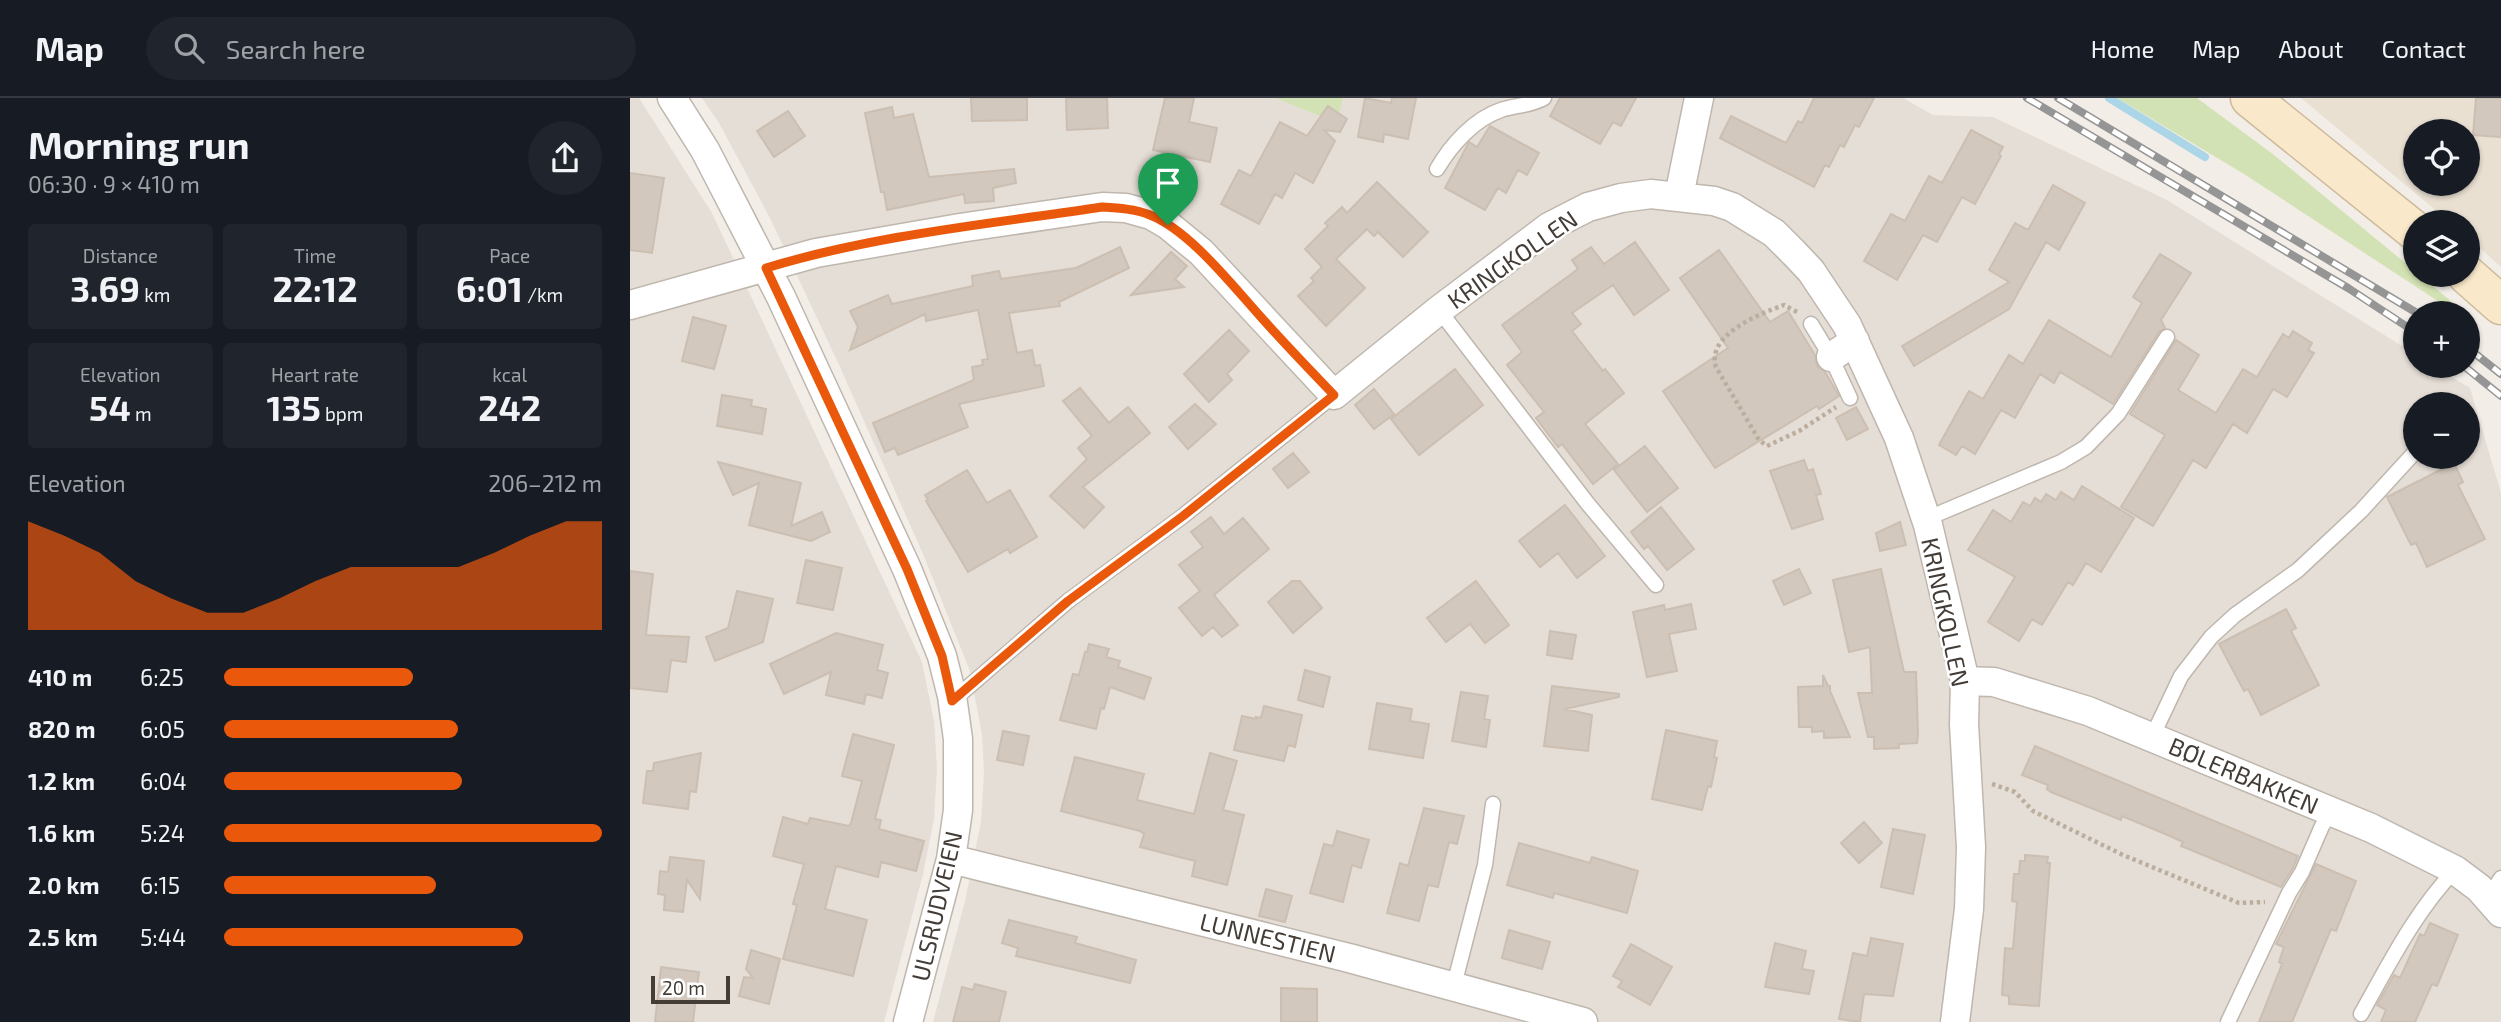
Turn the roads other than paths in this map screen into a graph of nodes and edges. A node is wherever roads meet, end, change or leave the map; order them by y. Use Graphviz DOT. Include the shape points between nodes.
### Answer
graph roads {
  1 [pos="672,98"];
  2 [pos="1544,98"];
  3 [pos="1699,98"];
  4 [pos="2250,98"];
  5 [pos="1437,169"];
  6 [pos="1679,196"];
  7 [pos="2403,221"];
  8 [pos="766,268"];
  9 [pos="2480,286"];
  10 [pos="630,305"];
  11 [pos="2501,305"];
  12 [pos="1439,310"];
  13 [pos="1811,324"];
  14 [pos="2166,337"];
  15 [pos="1855,341"];
  16 [pos="1831,357"];
  17 [pos="1334,395"];
  18 [pos="1850,398"];
  19 [pos="2403,465"];
  20 [pos="1925,516"];
  21 [pos="1656,585"];
  22 [pos="1965,681"];
  23 [pos="952,701"];
  24 [pos="2152,737"];
  25 [pos="1493,804"];
  26 [pos="2330,812"];
  27 [pos="951,859"];
  28 [pos="2455,870"];
  29 [pos="2497,896"];
  30 [pos="1454,985"];
  31 [pos="2361,1014"];
  32 [pos="908,1022"];
  33 [pos="1583,1022"];
  34 [pos="1955,1022"];
  35 [pos="2228,1022"];
  1 -- 8 [label="street, ULSRUDVEIEN"];
  2 -- 5 [label="lane" via="1487,116 1447,152"];
  3 -- 6 [label="street"];
  4 -- 7 [label="main road"];
  6 -- 12 [label="street, KRINGKOLLEN" via="1631,196 1588,207 1549,227"];
  6 -- 15 [label="street, KRINGKOLLEN" via="1732,207 1774,233 1811,271"];
  8 -- 10 [label="street"];
  8 -- 17 [label="street" via="816,253 950,229 1102,207 1126,208 1151,215 1201,252"];
  8 -- 23 [label="street, ULSRUDVEIEN" via="907,569 942,656"];
  9 -- 11 [label="main road"];
  12 -- 17 [label="street, KRINGKOLLEN"];
  12 -- 21 [label="lane, KRINGKOLLEN"];
  13 -- 16 [label="lane"];
  14 -- 20 [label="lane" via="2118,414 2086,447 2061,462"];
  15 -- 16 [label="street"];
  15 -- 20 [label="street, KRINGKOLLEN" via="1899,438"];
  16 -- 18 [label="lane"];
  17 -- 23 [label="lane, KRINGKOLLEN" via="1068,601"];
  19 -- 24 [label="lane" via="2298,570 2211,637 2181,677"];
  20 -- 22 [label="street, KRINGKOLLEN"];
  22 -- 24 [label="street, BØLERBAKKEN" via="1994,682 2088,711"];
  22 -- 34 [label="street, KRINGKOLLEN" via="1971,847 1969,909"];
  23 -- 27 [label="street, ULSRUDVEIEN" via="959,768"];
  24 -- 26 [label="street, BØLERBAKKEN"];
  25 -- 30 [label="lane" via="1485,865"];
  26 -- 28 [label="street, BØLERBAKKEN"];
  26 -- 35 [label="lane"];
  27 -- 30 [label="street, LUNNESTIEN"];
  27 -- 32 [label="street, ULSRUDVEIEN"];
  28 -- 29 [label="street, BØLERBAKKEN"];
  28 -- 31 [label="lane" via="2414,922"];
  30 -- 33 [label="street, LUNNESTIEN"];
}
